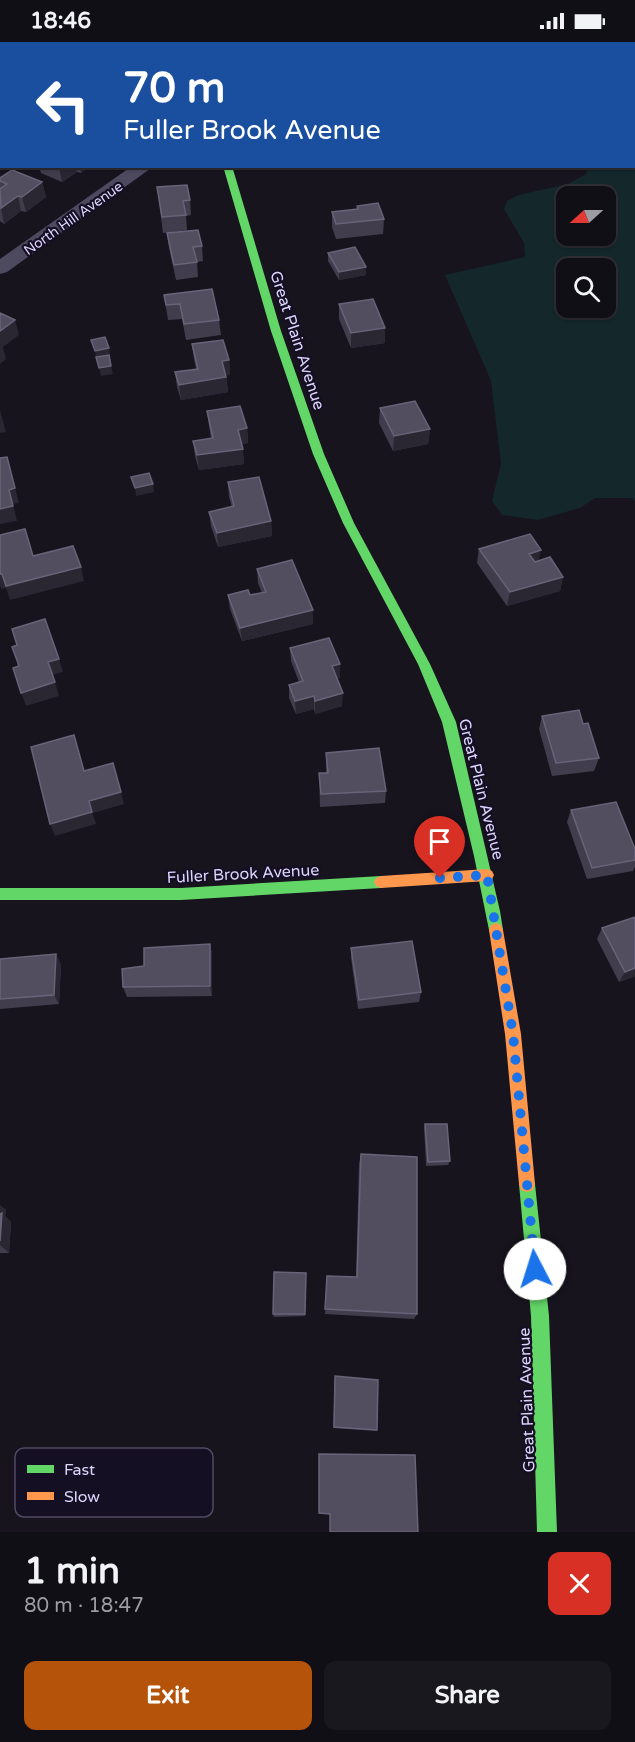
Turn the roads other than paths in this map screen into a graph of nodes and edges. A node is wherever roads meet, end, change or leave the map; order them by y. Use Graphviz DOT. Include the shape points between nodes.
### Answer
graph roads {
  1 [pos="142,168"];
  2 [pos="228,168"];
  3 [pos="0,268"];
  4 [pos="487,875"];
  5 [pos="0,894"];
  6 [pos="547,1532"];
  1 -- 3 [label="street, North Hill Avenue"];
  2 -- 4 [label="main road, Great Plain Avenue" via="310,431 370,567 449,722"];
  4 -- 5 [label="main road, Fuller Brook Avenue" via="181,894"];
  4 -- 6 [label="main road, Great Plain Avenue" via="513,1034 536,1281"];
}
